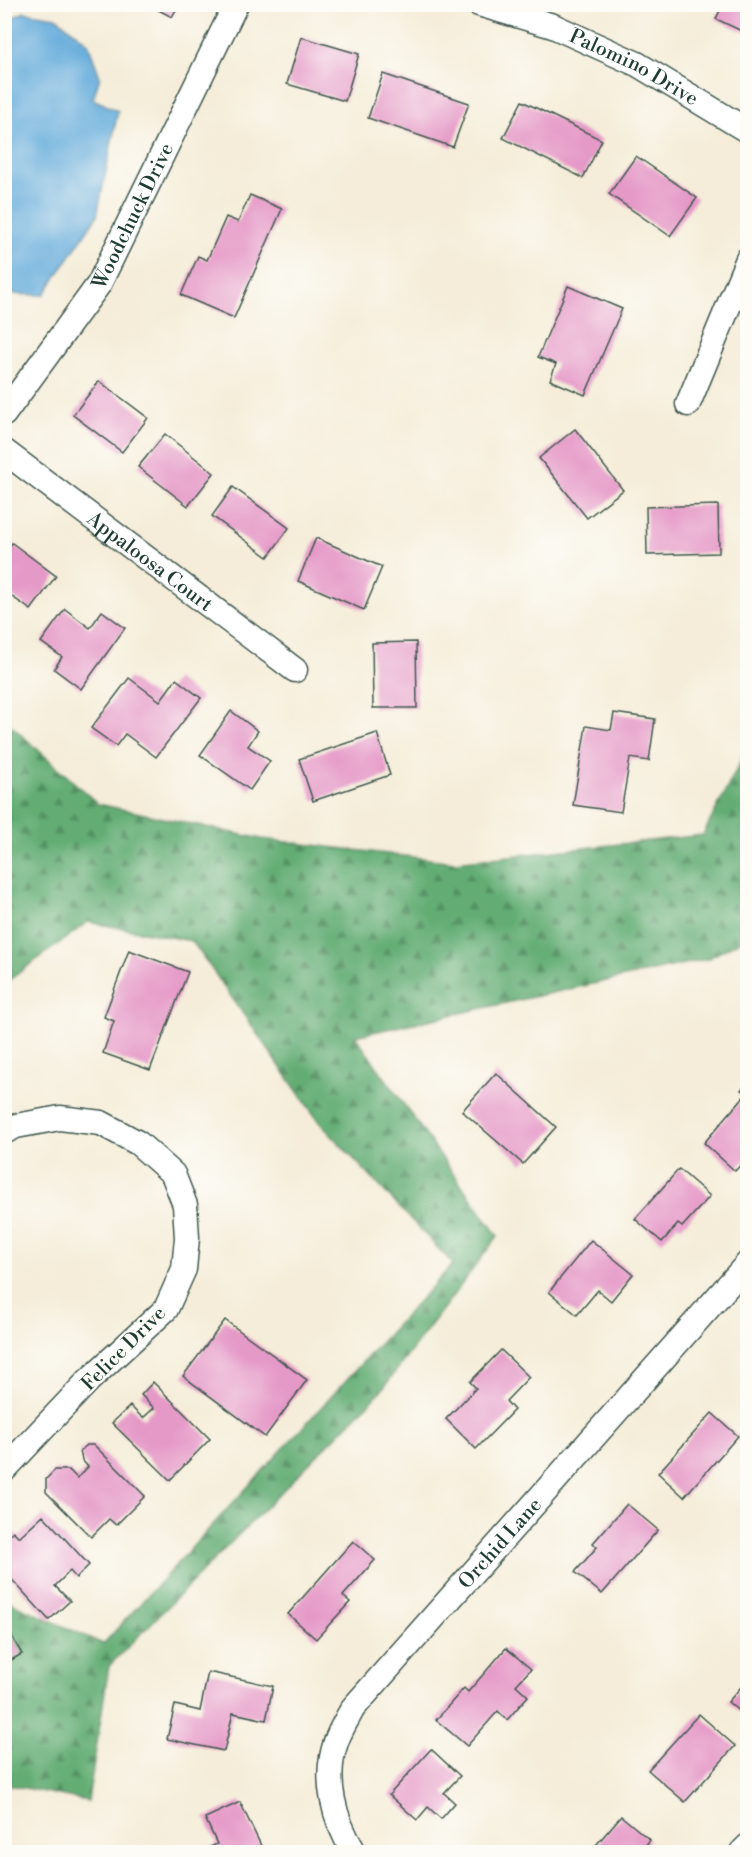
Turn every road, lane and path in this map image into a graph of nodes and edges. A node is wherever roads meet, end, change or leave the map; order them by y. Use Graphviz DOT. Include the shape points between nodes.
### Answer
graph roads {
  1 [pos="236,4"];
  2 [pos="479,4"];
  3 [pos="747,131"];
  4 [pos="747,259"];
  5 [pos="688,404"];
  6 [pos="4,414"];
  7 [pos="4,451"];
  8 [pos="295,670"];
  9 [pos="4,1132"];
  10 [pos="747,1263"];
  11 [pos="4,1470"];
  12 [pos="747,1846"];
  13 [pos="354,1852"];
  14 [pos="742,1852"];
  1 -- 6 [label="street, Woodchuck Drive" via="99,284"];
  2 -- 3 [label="street, Palomino Drive" via="553,26 637,64"];
  4 -- 5 [label="street"];
  7 -- 8 [label="street, Appaloosa Court"];
  9 -- 11 [label="street, Felice Drive" via="60,1118 101,1123 138,1143 173,1174 185,1205 187,1238 184,1269 166,1309 89,1380"];
  10 -- 13 [label="street, Orchid Lane" via="353,1708 336,1741 332,1799"];
  12 -- 14 [label="street"];
}
